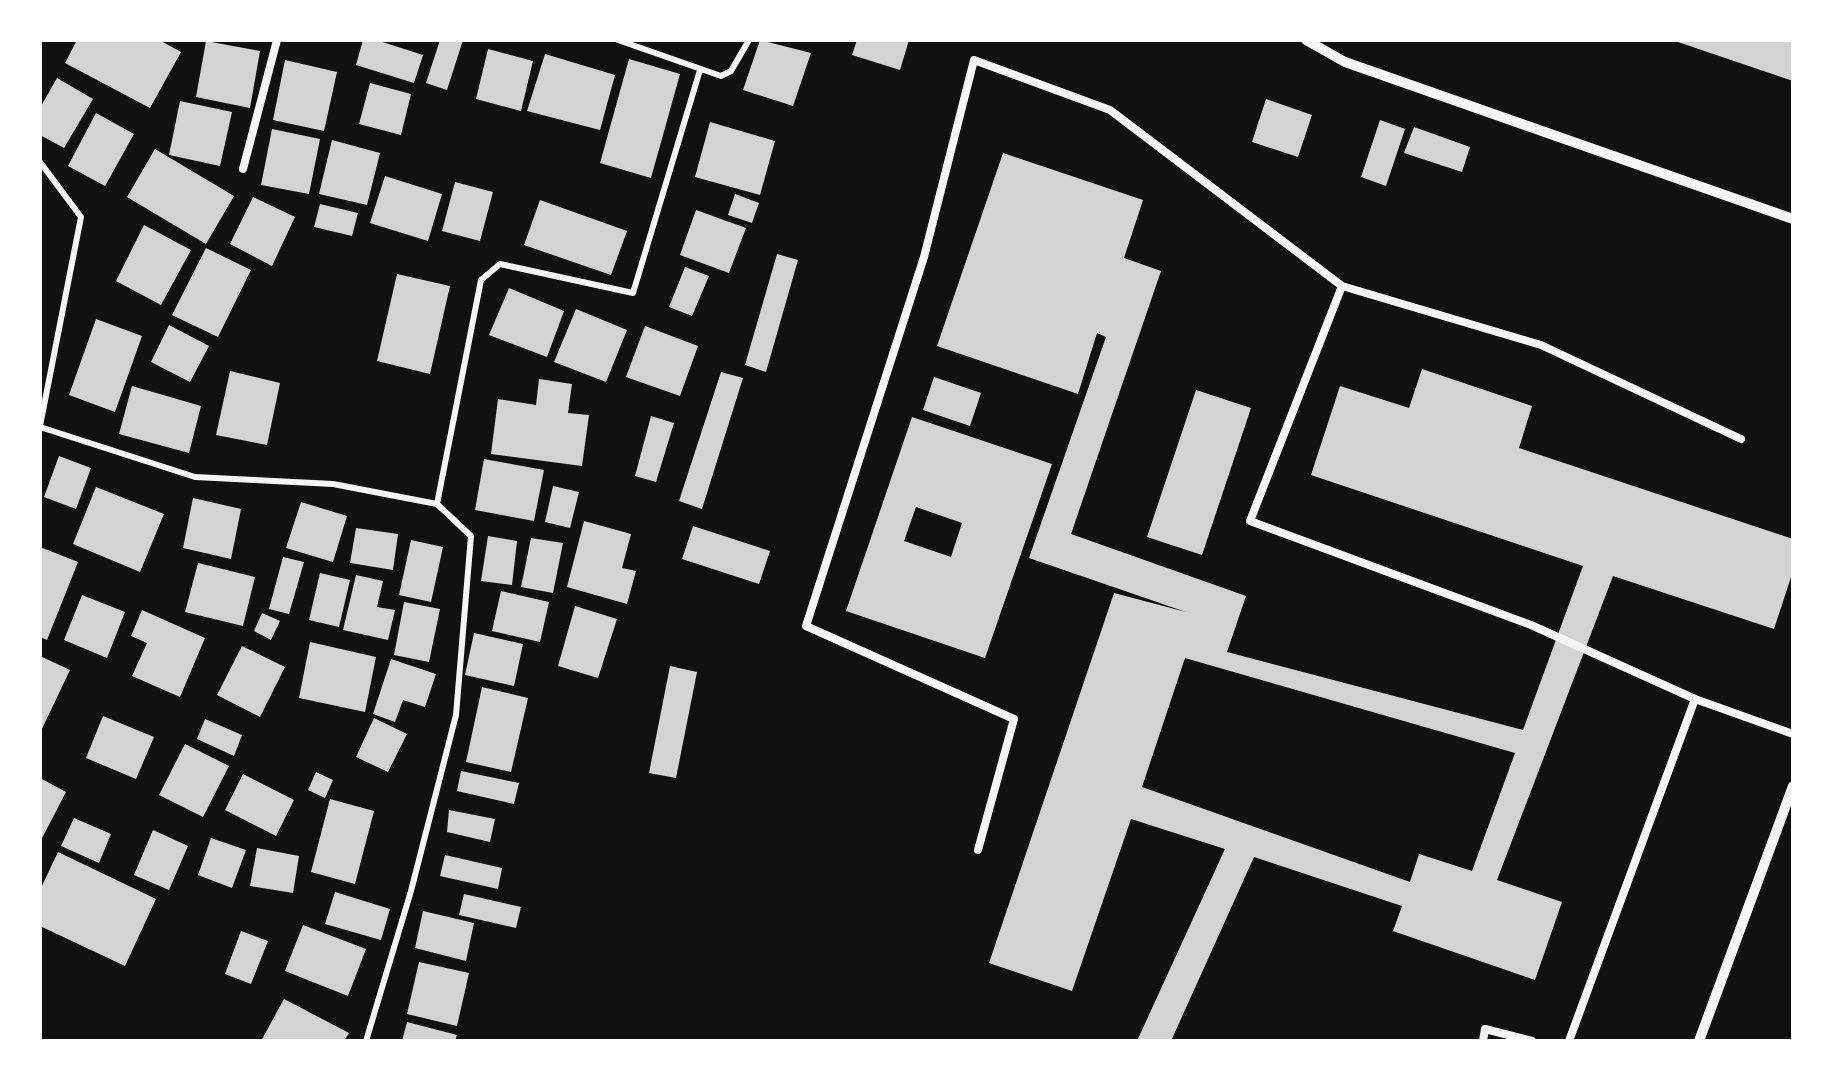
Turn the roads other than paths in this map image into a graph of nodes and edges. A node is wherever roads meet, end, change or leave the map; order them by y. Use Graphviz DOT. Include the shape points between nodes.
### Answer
graph roads {
  1 [pos="277,40"];
  2 [pos="1306,40"];
  3 [pos="244,169"];
  4 [pos="1793,219"];
  5 [pos="1342,286"];
  6 [pos="1742,439"];
  7 [pos="1695,699"];
  8 [pos="1793,734"];
  9 [pos="1793,786"];
  10 [pos="978,850"];
  11 [pos="1483,1041"];
  12 [pos="1532,1041"];
  13 [pos="1569,1041"];
  14 [pos="1699,1041"];
  1 -- 3 [label="lane"];
  2 -- 4 [label="street" via="1345,62"];
  5 -- 6 [label="lane" via="1542,345"];
  5 -- 7 [label="lane" via="1250,521 1531,625"];
  5 -- 10 [label="lane" via="1110,110 974,60 924,257 806,626 1014,718"];
  7 -- 8 [label="lane"];
  7 -- 13 [label="lane"];
  9 -- 14 [label="street"];
  11 -- 12 [label="lane" via="1485,1029"];
}
